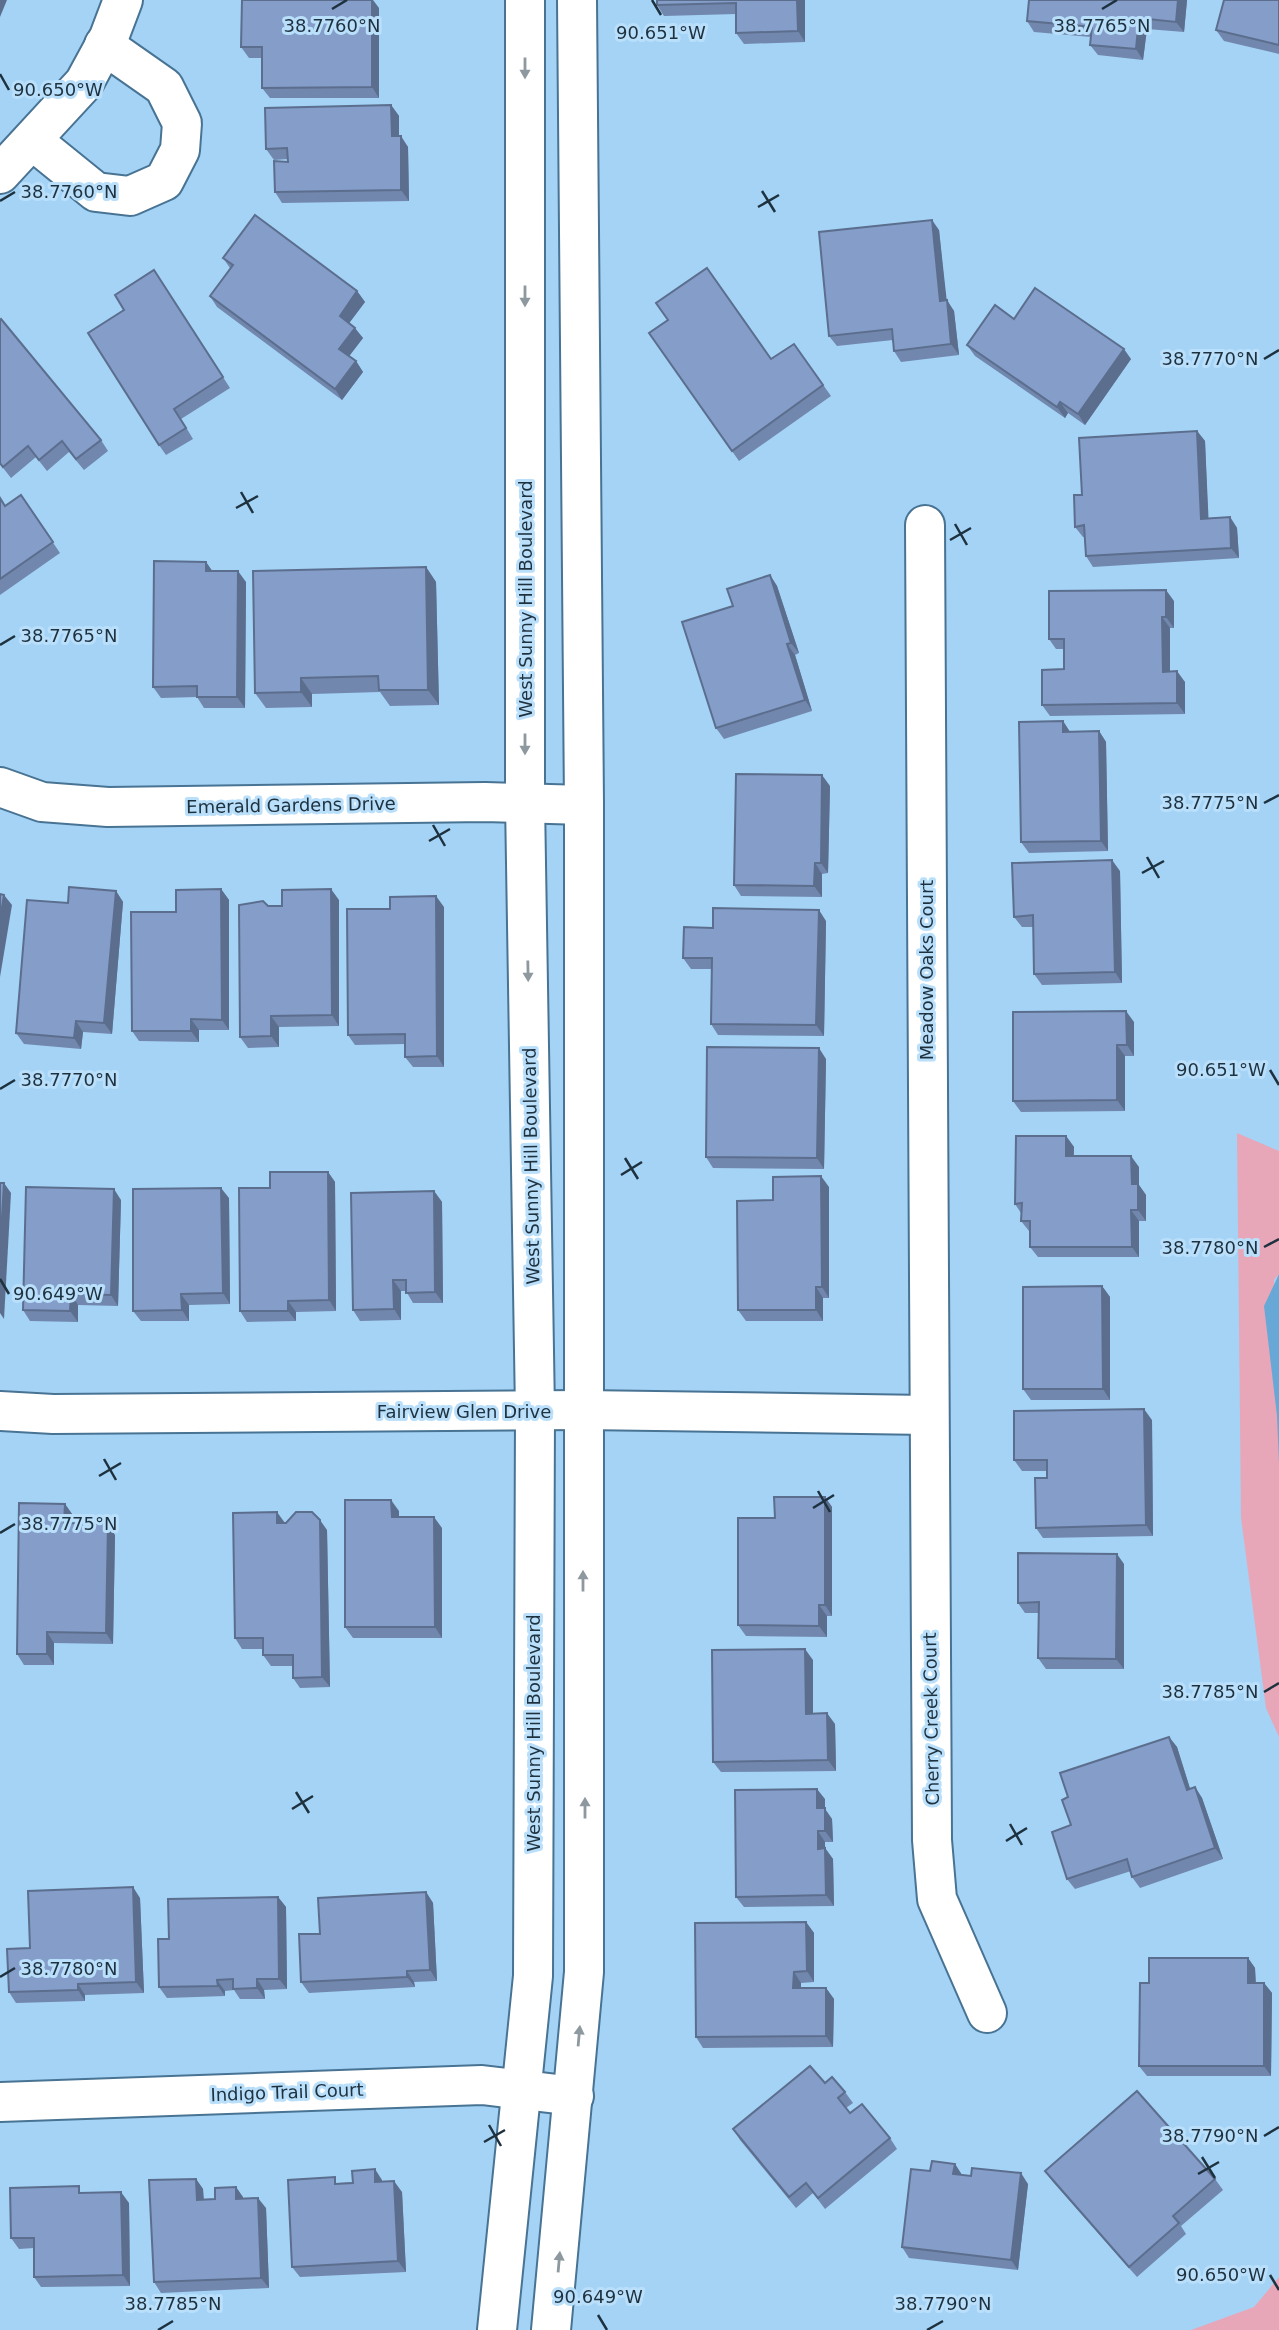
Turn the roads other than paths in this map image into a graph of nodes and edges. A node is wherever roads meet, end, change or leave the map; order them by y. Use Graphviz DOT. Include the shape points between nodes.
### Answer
graph roads {
  1 [pos="123,0"];
  2 [pos="525,0"];
  3 [pos="577,0"];
  4 [pos="104,46"];
  5 [pos="33,141"];
  6 [pos="0,174"];
  7 [pos="925,524"];
  8 [pos="0,787"];
  9 [pos="525,803"];
  10 [pos="584,805"];
  11 [pos="583,1410"];
  12 [pos="0,1411"];
  13 [pos="535,1412"];
  14 [pos="928,1415"];
  15 [pos="987,2013"];
  16 [pos="521,2088"];
  17 [pos="574,2096"];
  18 [pos="0,2102"];
  19 [pos="497,2330"];
  20 [pos="551,2330"];
  1 -- 4 [label="street"];
  2 -- 9 [label="street, West Sunny Hill Boulevard, one-way"];
  3 -- 10 [label="street"];
  4 -- 5 [label="street" via="84,83"];
  4 -- 5 [label="street" via="164,87 182,123 180,150 164,181 130,197 96,192"];
  5 -- 6 [label="street"];
  7 -- 14 [label="street, Meadow Oaks Court"];
  8 -- 9 [label="street, Emerald Gardens Drive" via="42,802 107,807"];
  9 -- 10 [label="street, Emerald Gardens Drive"];
  9 -- 13 [label="street, West Sunny Hill Boulevard, one-way"];
  10 -- 11 [label="street"];
  11 -- 13 [label="street, Fairview Glen Drive"];
  11 -- 14 [label="street, Fairview Glen Drive"];
  17 -- 11 [label="street, one-way" via="584,1972"];
  12 -- 13 [label="street, Fairview Glen Drive"];
  13 -- 16 [label="street, West Sunny Hill Boulevard" via="533,1976"];
  14 -- 15 [label="street, Cherry Creek Court" via="936,1889"];
  16 -- 17 [label="street, Indigo Trail Court"];
  16 -- 18 [label="street, Indigo Trail Court" via="482,2085"];
  16 -- 19 [label="street, West Sunny Hill Boulevard"];
  20 -- 17 [label="street, one-way"];
}
